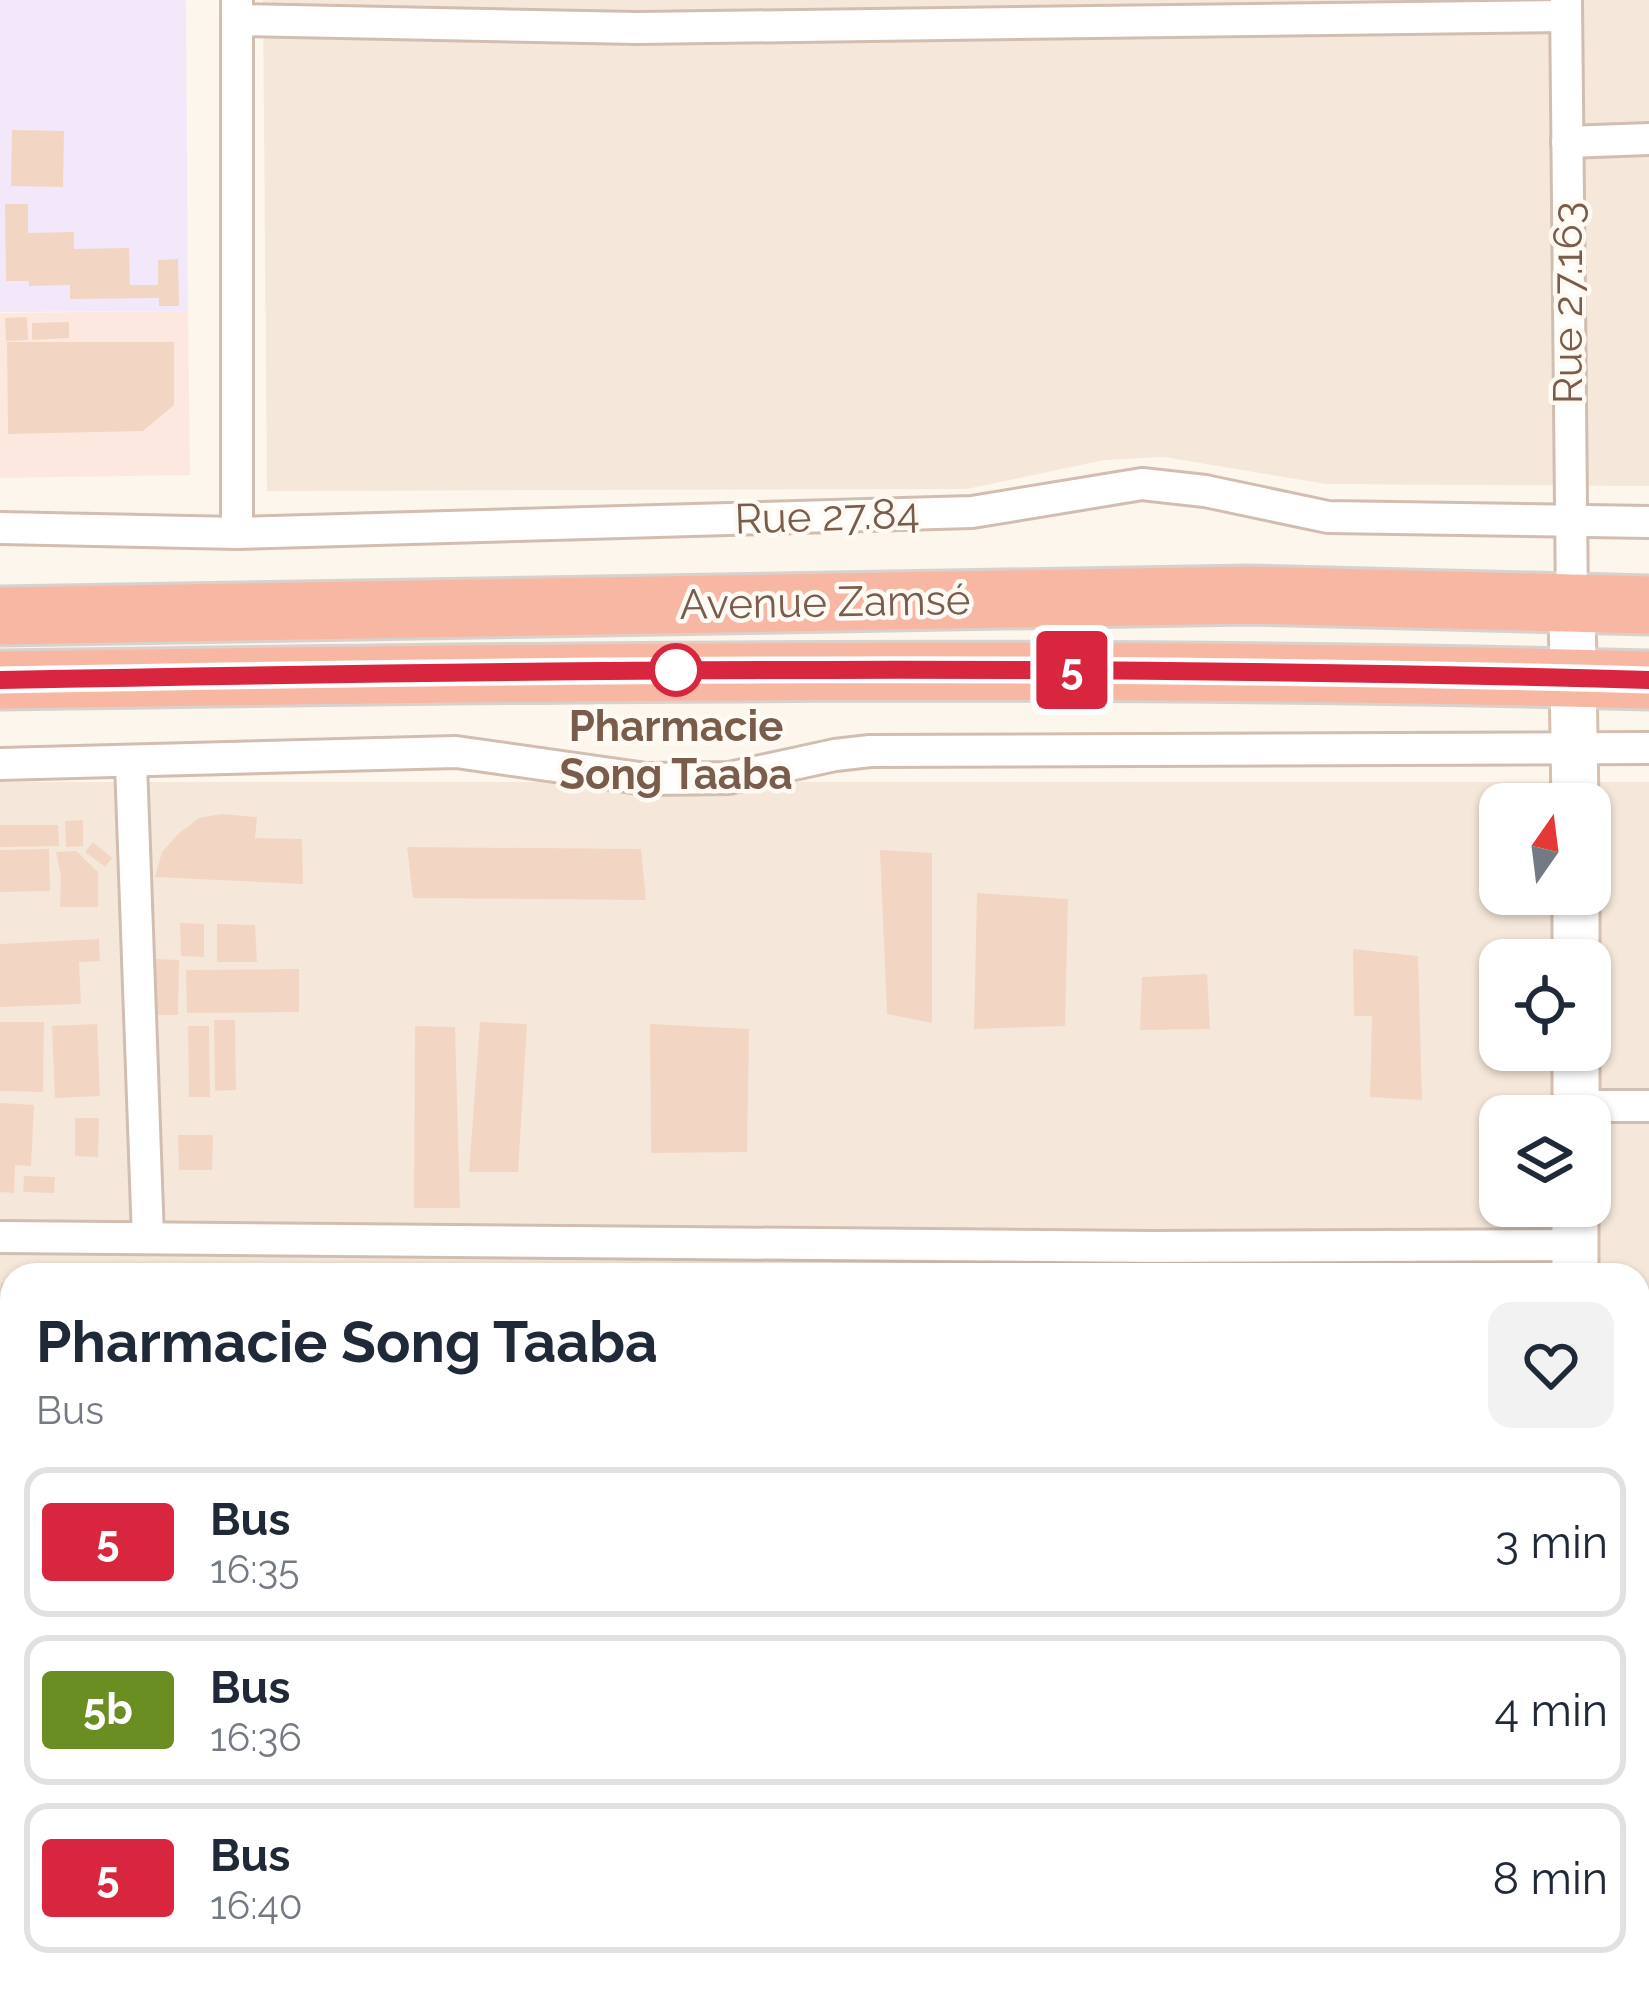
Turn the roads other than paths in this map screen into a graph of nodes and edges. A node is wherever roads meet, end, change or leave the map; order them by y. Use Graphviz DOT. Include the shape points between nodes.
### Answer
graph roads {
  1 [pos="1566,8"];
  2 [pos="237,10"];
  3 [pos="636,14"];
  4 [pos="1649,139"];
  5 [pos="1567,142"];
  6 [pos="1568,519"];
  7 [pos="1649,522"];
  8 [pos="0,528"];
  9 [pos="237,532"];
  10 [pos="1572,605"];
  11 [pos="1649,605"];
  12 [pos="0,616"];
  13 [pos="1572,678"];
  14 [pos="0,680"];
  15 [pos="1649,680"];
  16 [pos="1575,748"];
  17 [pos="1649,748"];
  18 [pos="131,763"];
  19 [pos="0,764"];
  20 [pos="1575,783"];
  21 [pos="1649,1106"];
  22 [pos="1611,1109"];
  23 [pos="0,1237"];
  24 [pos="148,1238"];
  25 [pos="1575,1242"];
  26 [pos="830,1260"];
  27 [pos="1152,1261"];
  1 -- 3 [label="street"];
  1 -- 5 [label="street, Rue 27.163"];
  2 -- 3 [label="street"];
  2 -- 9 [label="street"];
  4 -- 5 [label="street"];
  5 -- 6 [label="street, Rue 27.163"];
  6 -- 7 [label="street, Rue 27.84"];
  6 -- 9 [label="street, Rue 27.84" via="1328,517 1142,484 972,512"];
  6 -- 10 [label="street, Rue 27.163"];
  8 -- 9 [label="street, Rue 27.84"];
  10 -- 11 [label="highway, Avenue Zamsé"];
  10 -- 12 [label="highway, Avenue Zamsé" via="1248,596"];
  10 -- 13 [label="street"];
  13 -- 14 [label="highway, Avenue Zamsé" via="689,670"];
  13 -- 15 [label="highway, Avenue Zamsé"];
  13 -- 16 [label="street"];
  16 -- 17 [label="street"];
  16 -- 18 [label="street" via="870,751 729,778 646,779 456,752"];
  16 -- 20 [label="street"];
  18 -- 19 [label="street"];
  18 -- 24 [label="street"];
  21 -- 22 [label="street"];
  23 -- 24 [label="street"];
  24 -- 26 [label="street"];
  25 -- 27 [label="street"];
  26 -- 27 [label="street"];
}
